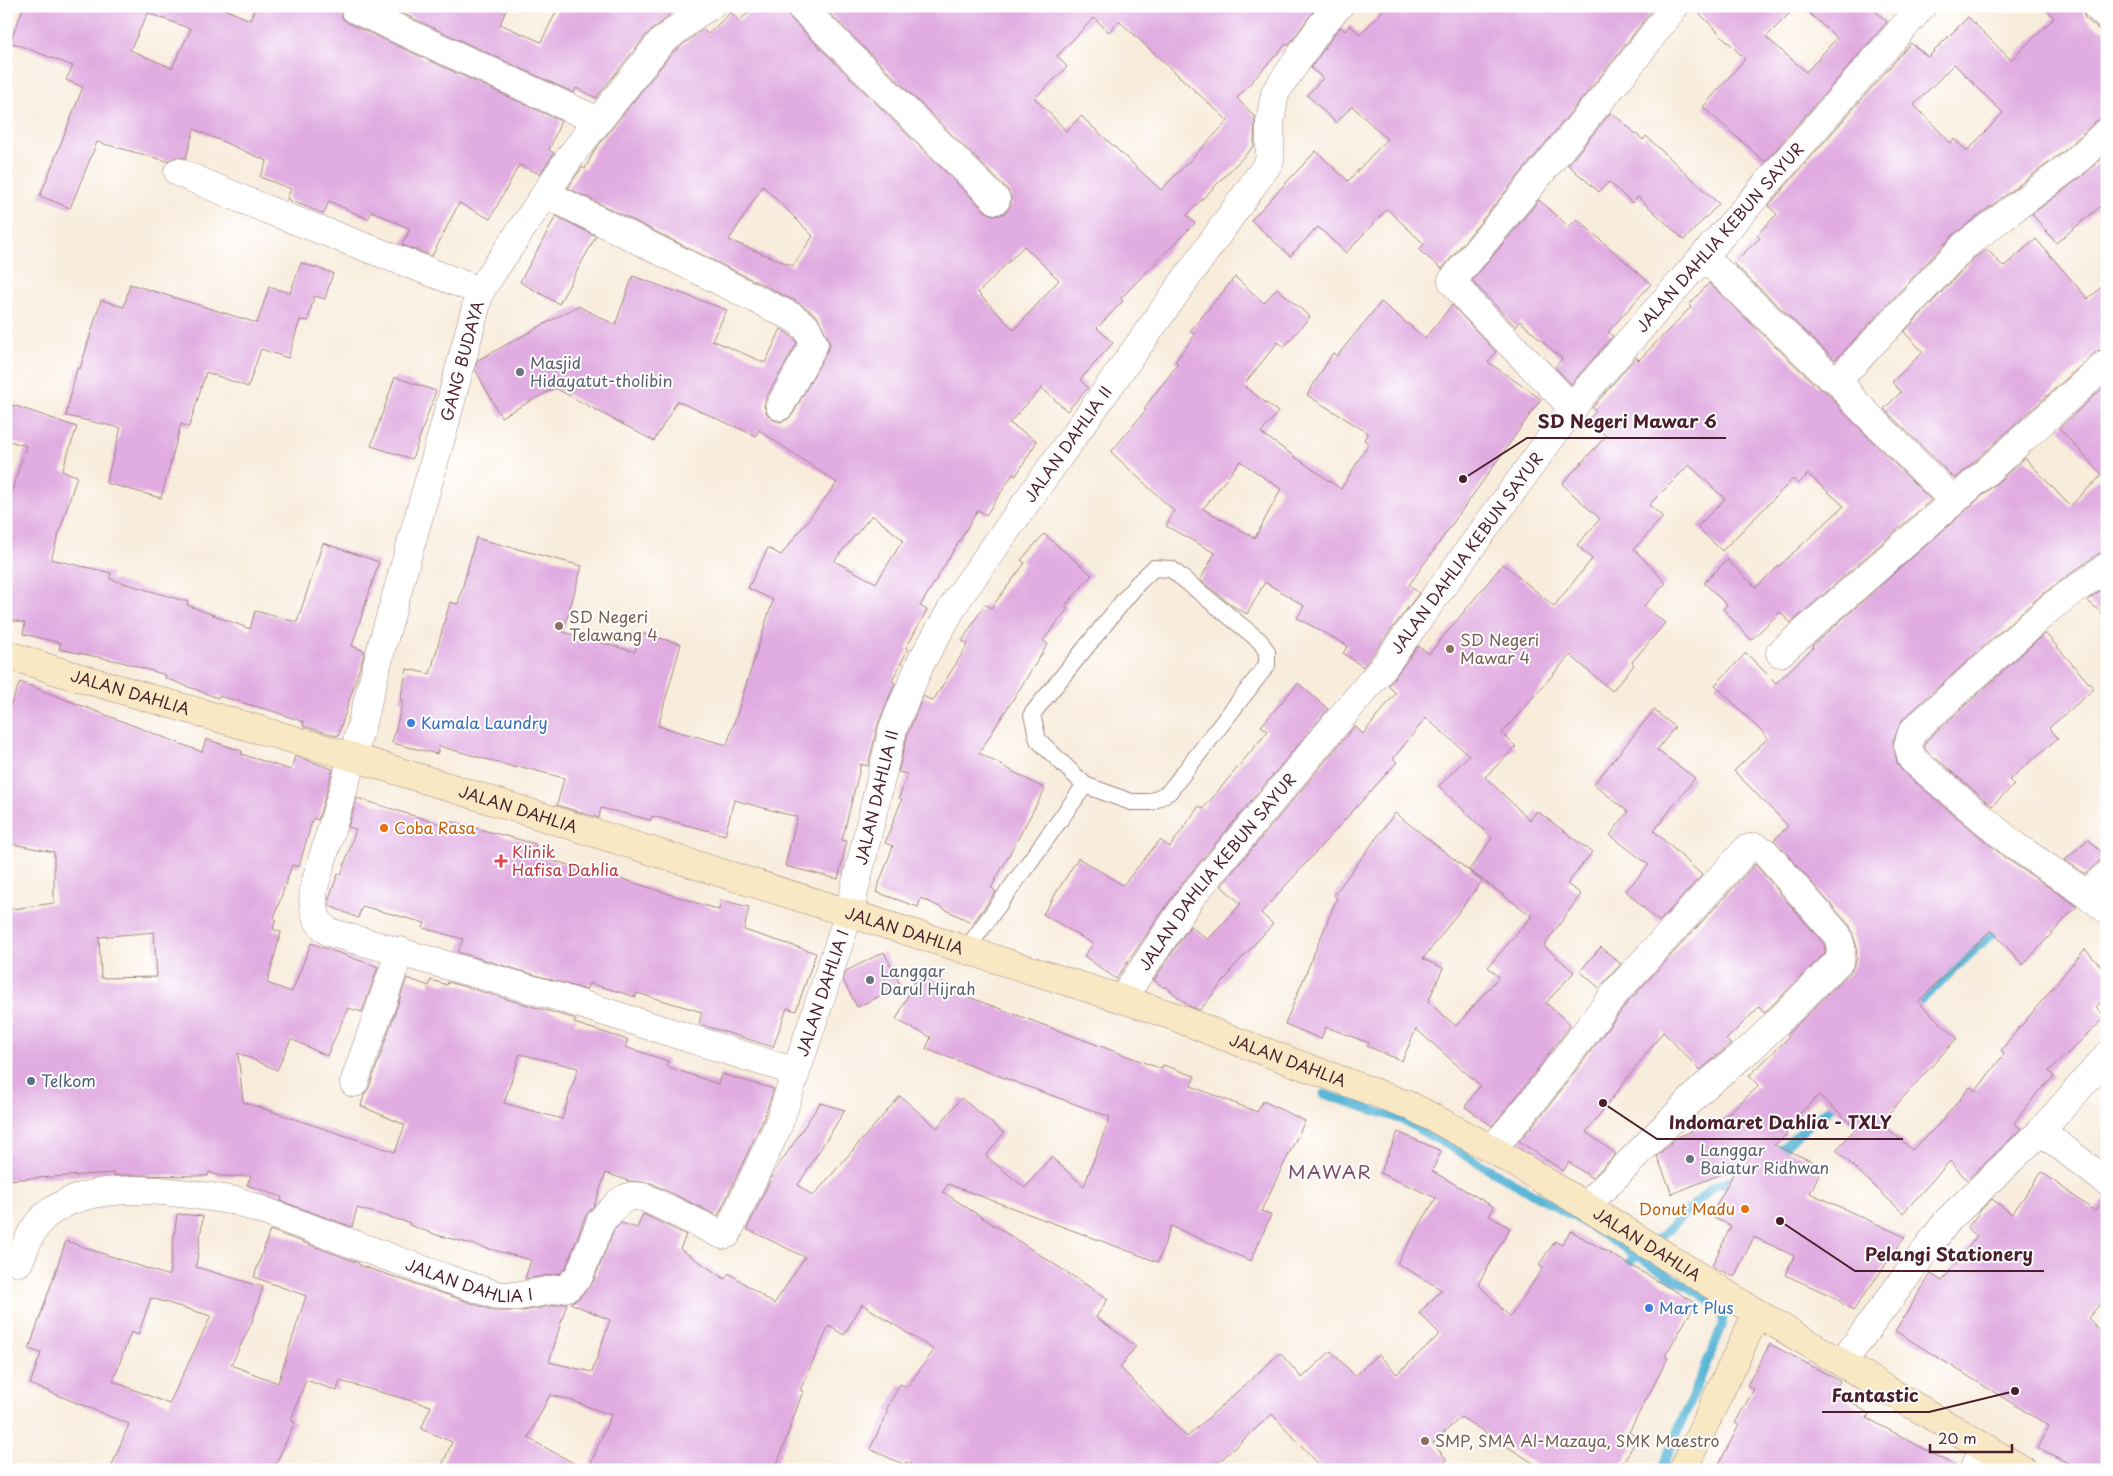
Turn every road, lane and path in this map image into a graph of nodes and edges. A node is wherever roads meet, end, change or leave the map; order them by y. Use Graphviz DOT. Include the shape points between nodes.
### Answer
graph roads {
  1 [pos="710,6"];
  2 [pos="800,6"];
  3 [pos="1339,6"];
  4 [pos="1675,6"];
  5 [pos="1922,6"];
  6 [pos="2096,6"];
  7 [pos="355,9"];
  8 [pos="2107,16"];
  9 [pos="598,121"];
  10 [pos="2107,132"];
  11 [pos="178,172"];
  12 [pos="546,194"];
  13 [pos="996,200"];
  14 [pos="1704,257"];
  15 [pos="480,291"];
  16 [pos="2107,363"];
  17 [pos="1838,380"];
  18 [pos="780,406"];
  19 [pos="1572,408"];
  20 [pos="1954,501"];
  21 [pos="2107,567"];
  22 [pos="1780,653"];
  23 [pos="6,654"];
  24 [pos="353,757"];
  25 [pos="1085,785"];
  26 [pos="2107,875"];
  27 [pos="2097,902"];
  28 [pos="849,913"];
  29 [pos="966,950"];
  30 [pos="400,952"];
  31 [pos="1122,999"];
  32 [pos="2107,1056"];
  33 [pos="796,1072"];
  34 [pos="354,1083"];
  35 [pos="2041,1131"];
  36 [pos="1492,1149"];
  37 [pos="2107,1182"];
  38 [pos="1586,1206"];
  39 [pos="19,1262"];
  40 [pos="1757,1313"];
  41 [pos="1842,1363"];
  42 [pos="1979,1459"];
  43 [pos="1683,1470"];
  44 [pos="2023,1470"];
  1 -- 9 [label="street, GANG BUDAYA" via="660,43"];
  2 -- 13 [label="street"];
  3 -- 28 [label="street, JALAN DAHLIA II" via="1323,23 1275,93 1270,123 1270,160 958,598 921,662 893,728"];
  4 -- 19 [label="street" via="1452,281"];
  5 -- 14 [label="street, JALAN DAHLIA KEBUN SAYUR"];
  6 -- 8 [label="street"];
  7 -- 9 [label="street"];
  9 -- 12 [label="street, GANG BUDAYA"];
  10 -- 17 [label="street" via="2073,164 1964,246"];
  11 -- 15 [label="street"];
  12 -- 15 [label="street, GANG BUDAYA"];
  12 -- 18 [label="street" via="794,318 808,328 814,344"];
  14 -- 17 [label="street" via="1829,376"];
  14 -- 19 [label="street, JALAN DAHLIA KEBUN SAYUR"];
  15 -- 24 [label="street, GANG BUDAYA"];
  16 -- 20 [label="street"];
  17 -- 20 [label="street" via="1854,401"];
  19 -- 31 [label="street, JALAN DAHLIA KEBUN SAYUR" via="1385,664 1192,896"];
  20 -- 22 [label="street"];
  21 -- 27 [label="street" via="2051,607 1971,678 1912,732 1908,745 1912,759 2007,839"];
  23 -- 24 [label="street, JALAN DAHLIA"];
  24 -- 28 [label="street, JALAN DAHLIA"];
  24 -- 30 [label="street, JALAN DAHLIA I" via="314,886 314,911 322,928 329,932"];
  25 -- 25 [label="lane" via="1130,802 1151,802 1169,792 1267,665 1267,652 1260,641 1170,570 1154,568 1138,583 1032,714 1038,740"];
  25 -- 29 [label="lane"];
  26 -- 27 [label="street"];
  28 -- 29 [label="street, JALAN DAHLIA"];
  28 -- 33 [label="street, JALAN DAHLIA I"];
  29 -- 31 [label="street, JALAN DAHLIA"];
  30 -- 33 [label="street, JALAN DAHLIA I" via="555,996"];
  30 -- 34 [label="street"];
  31 -- 36 [label="street, JALAN DAHLIA" via="1411,1106"];
  32 -- 35 [label="street"];
  33 -- 39 [label="street, JALAN DAHLIA I" via="778,1126 727,1234 644,1197 632,1196 619,1202 601,1221 579,1276 568,1288 500,1296 237,1201 141,1191 74,1198 44,1217 32,1232"];
  35 -- 37 [label="street"];
  35 -- 41 [label="street" via="1948,1220"];
  36 -- 38 [label="street, JALAN DAHLIA"];
  36 -- 38 [label="street" via="1616,992 1747,849 1756,847 1765,852 1838,936 1840,960 1751,1048 1704,1086"];
  38 -- 40 [label="street, JALAN DAHLIA"];
  40 -- 41 [label="street, JALAN DAHLIA"];
  40 -- 43 [label="street"];
  41 -- 42 [label="street, JALAN DAHLIA"];
  42 -- 44 [label="street, JALAN DAHLIA"];
}
